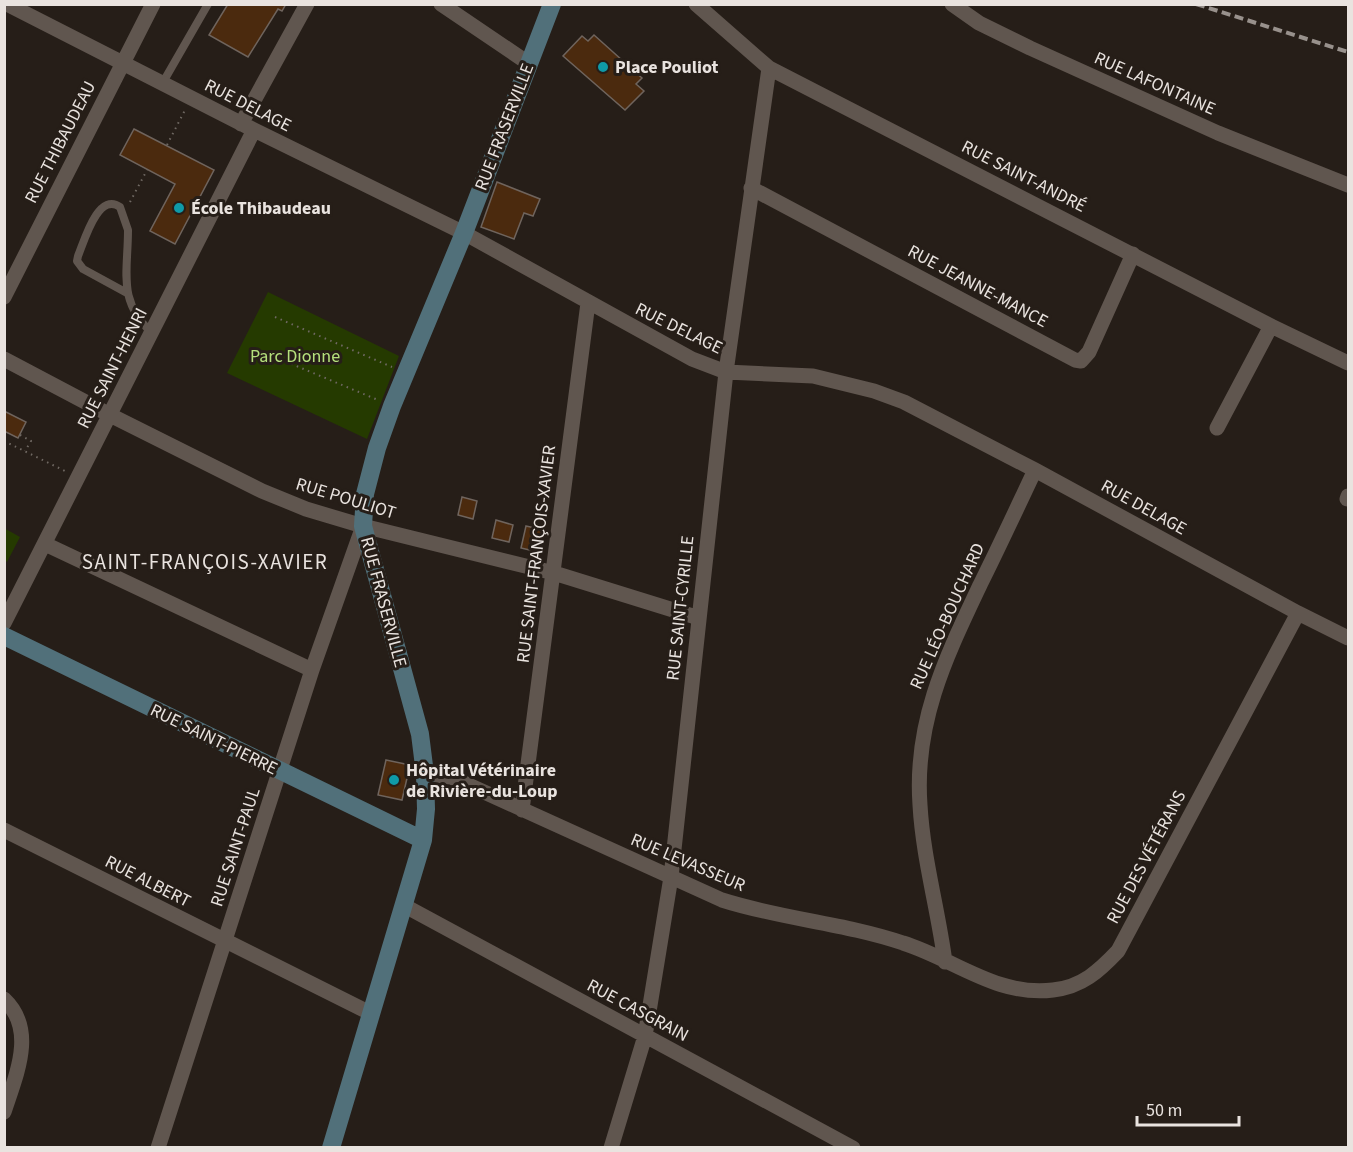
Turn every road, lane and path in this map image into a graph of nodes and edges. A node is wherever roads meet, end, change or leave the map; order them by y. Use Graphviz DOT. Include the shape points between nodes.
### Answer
graph roads {
  1 [pos="7,4"];
  2 [pos="153,4"];
  3 [pos="208,4"];
  4 [pos="307,4"];
  5 [pos="441,4"];
  6 [pos="552,4"];
  7 [pos="696,4"];
  8 [pos="952,4"];
  9 [pos="121,63"];
  10 [pos="528,63"];
  11 [pos="769,68"];
  12 [pos="162,84"];
  13 [pos="191,98"];
  14 [pos="248,127"];
  15 [pos="167,145"];
  16 [pos="147,170"];
  17 [pos="1348,185"];
  18 [pos="751,188"];
  19 [pos="124,214"];
  20 [pos="464,233"];
  21 [pos="1133,254"];
  22 [pos="127,293"];
  23 [pos="4,297"];
  24 [pos="588,303"];
  25 [pos="274,317"];
  26 [pos="1271,326"];
  27 [pos="152,333"];
  28 [pos="258,350"];
  29 [pos="4,359"];
  30 [pos="1348,363"];
  31 [pos="726,372"];
  32 [pos="405,373"];
  33 [pos="392,406"];
  34 [pos="110,415"];
  35 [pos="1217,428"];
  36 [pos="20,435"];
  37 [pos="4,441"];
  38 [pos="25,451"];
  39 [pos="1035,470"];
  40 [pos="78,478"];
  41 [pos="363,526"];
  42 [pos="45,544"];
  43 [pos="554,573"];
  44 [pos="1298,613"];
  45 [pos="699,618"];
  46 [pos="4,623"];
  47 [pos="4,636"];
  48 [pos="1348,638"];
  49 [pos="312,670"];
  50 [pos="280,771"];
  51 [pos="425,774"];
  52 [pos="522,810"];
  53 [pos="4,830"];
  54 [pos="423,840"];
  55 [pos="671,877"];
  56 [pos="405,906"];
  57 [pos="225,942"];
  58 [pos="945,962"];
  59 [pos="4,999"];
  60 [pos="370,1013"];
  61 [pos="645,1036"];
  62 [pos="4,1112"];
  63 [pos="158,1148"];
  64 [pos="331,1148"];
  65 [pos="611,1148"];
  66 [pos="853,1148"];
  1 -- 9 [label="street, RUE DELAGE"];
  2 -- 9 [label="street, RUE THIBAUDEAU"];
  3 -- 12 [label="lane"];
  4 -- 14 [label="street, RUE SAINT-HENRI"];
  5 -- 10 [label="street"];
  6 -- 10 [label="main road, RUE FRASERVILLE"];
  7 -- 11 [label="street, RUE SAINT-ANDRÉ"];
  8 -- 17 [label="street, RUE LAFONTAINE" via="1009,38 1218,133"];
  9 -- 12 [label="street, RUE DELAGE"];
  9 -- 23 [label="street, RUE THIBAUDEAU"];
  10 -- 20 [label="main road, RUE FRASERVILLE"];
  11 -- 18 [label="street, RUE SAINT-CYRILLE"];
  11 -- 21 [label="street, RUE SAINT-ANDRÉ"];
  12 -- 13 [label="street, RUE DELAGE"];
  13 -- 14 [label="street, RUE DELAGE"];
  13 -- 15 [label="path"];
  14 -- 20 [label="street, RUE DELAGE"];
  14 -- 27 [label="street, RUE SAINT-HENRI"];
  16 -- 19 [label="path"];
  18 -- 21 [label="street, RUE JEANNE-MANCE" via="1075,360 1081,361 1089,352"];
  18 -- 31 [label="street, RUE SAINT-CYRILLE"];
  19 -- 22 [label="lane" via="128,230"];
  19 -- 22 [label="lane" via="116,204 101,208 77,261 83,269"];
  20 -- 24 [label="street, RUE DELAGE"];
  20 -- 32 [label="main road, RUE FRASERVILLE"];
  21 -- 26 [label="street, RUE SAINT-ANDRÉ"];
  22 -- 27 [label="lane" via="135,316"];
  24 -- 31 [label="street, RUE DELAGE" via="692,359"];
  24 -- 43 [label="street, RUE SAINT-FRANÇOIS-XAVIER"];
  25 -- 32 [label="path"];
  26 -- 30 [label="street, RUE SAINT-ANDRÉ"];
  26 -- 35 [label="street"];
  27 -- 34 [label="street, RUE SAINT-HENRI"];
  28 -- 33 [label="path"];
  29 -- 34 [label="street, RUE POULIOT"];
  31 -- 39 [label="street, RUE DELAGE" via="813,376 874,391 904,402"];
  31 -- 45 [label="street, RUE SAINT-CYRILLE"];
  32 -- 33 [label="main road, RUE FRASERVILLE"];
  33 -- 41 [label="main road, RUE FRASERVILLE" via="368,482"];
  34 -- 40 [label="street, RUE SAINT-HENRI"];
  34 -- 41 [label="street, RUE POULIOT" via="262,490 306,509"];
  36 -- 38 [label="path" via="31,441"];
  37 -- 38 [label="path"];
  38 -- 40 [label="path"];
  39 -- 44 [label="street, RUE DELAGE"];
  39 -- 58 [label="street, RUE LÉO-BOUCHARD" via="938,678 925,722 920,803"];
  40 -- 42 [label="street, RUE SAINT-HENRI"];
  41 -- 43 [label="street, RUE POULIOT"];
  41 -- 49 [label="street, RUE SAINT-PAUL"];
  41 -- 51 [label="main road, RUE FRASERVILLE" via="420,734"];
  42 -- 46 [label="street, RUE SAINT-HENRI"];
  42 -- 49 [label="street"];
  43 -- 45 [label="street, RUE POULIOT"];
  43 -- 52 [label="street, RUE SAINT-FRANÇOIS-XAVIER"];
  44 -- 48 [label="street, RUE DELAGE"];
  44 -- 58 [label="street, RUE DES VÉTÉRANS" via="1118,951 1096,973 1053,990 1026,990 992,983"];
  45 -- 55 [label="street, RUE SAINT-CYRILLE"];
  47 -- 50 [label="main road, RUE SAINT-PIERRE"];
  49 -- 50 [label="street, RUE SAINT-PAUL"];
  50 -- 54 [label="main road, RUE SAINT-PIERRE"];
  50 -- 57 [label="street, RUE SAINT-PAUL"];
  51 -- 52 [label="street, RUE LEVASSEUR" via="451,777"];
  51 -- 54 [label="main road, RUE FRASERVILLE"];
  52 -- 55 [label="street, RUE LEVASSEUR"];
  53 -- 57 [label="street, RUE ALBERT"];
  54 -- 56 [label="main road, RUE FRASERVILLE"];
  55 -- 58 [label="street, RUE LEVASSEUR" via="756,911 905,943"];
  55 -- 61 [label="street, RUE SAINT-CYRILLE"];
  56 -- 60 [label="main road, RUE FRASERVILLE"];
  56 -- 61 [label="street, RUE CASGRAIN"];
  57 -- 60 [label="street, RUE ALBERT"];
  57 -- 63 [label="street, RUE SAINT-PAUL"];
  59 -- 62 [label="street" via="17,1014 22,1051"];
  60 -- 64 [label="main road, RUE FRASERVILLE"];
  61 -- 65 [label="street, RUE SAINT-CYRILLE"];
  61 -- 66 [label="street, RUE CASGRAIN"];
}
